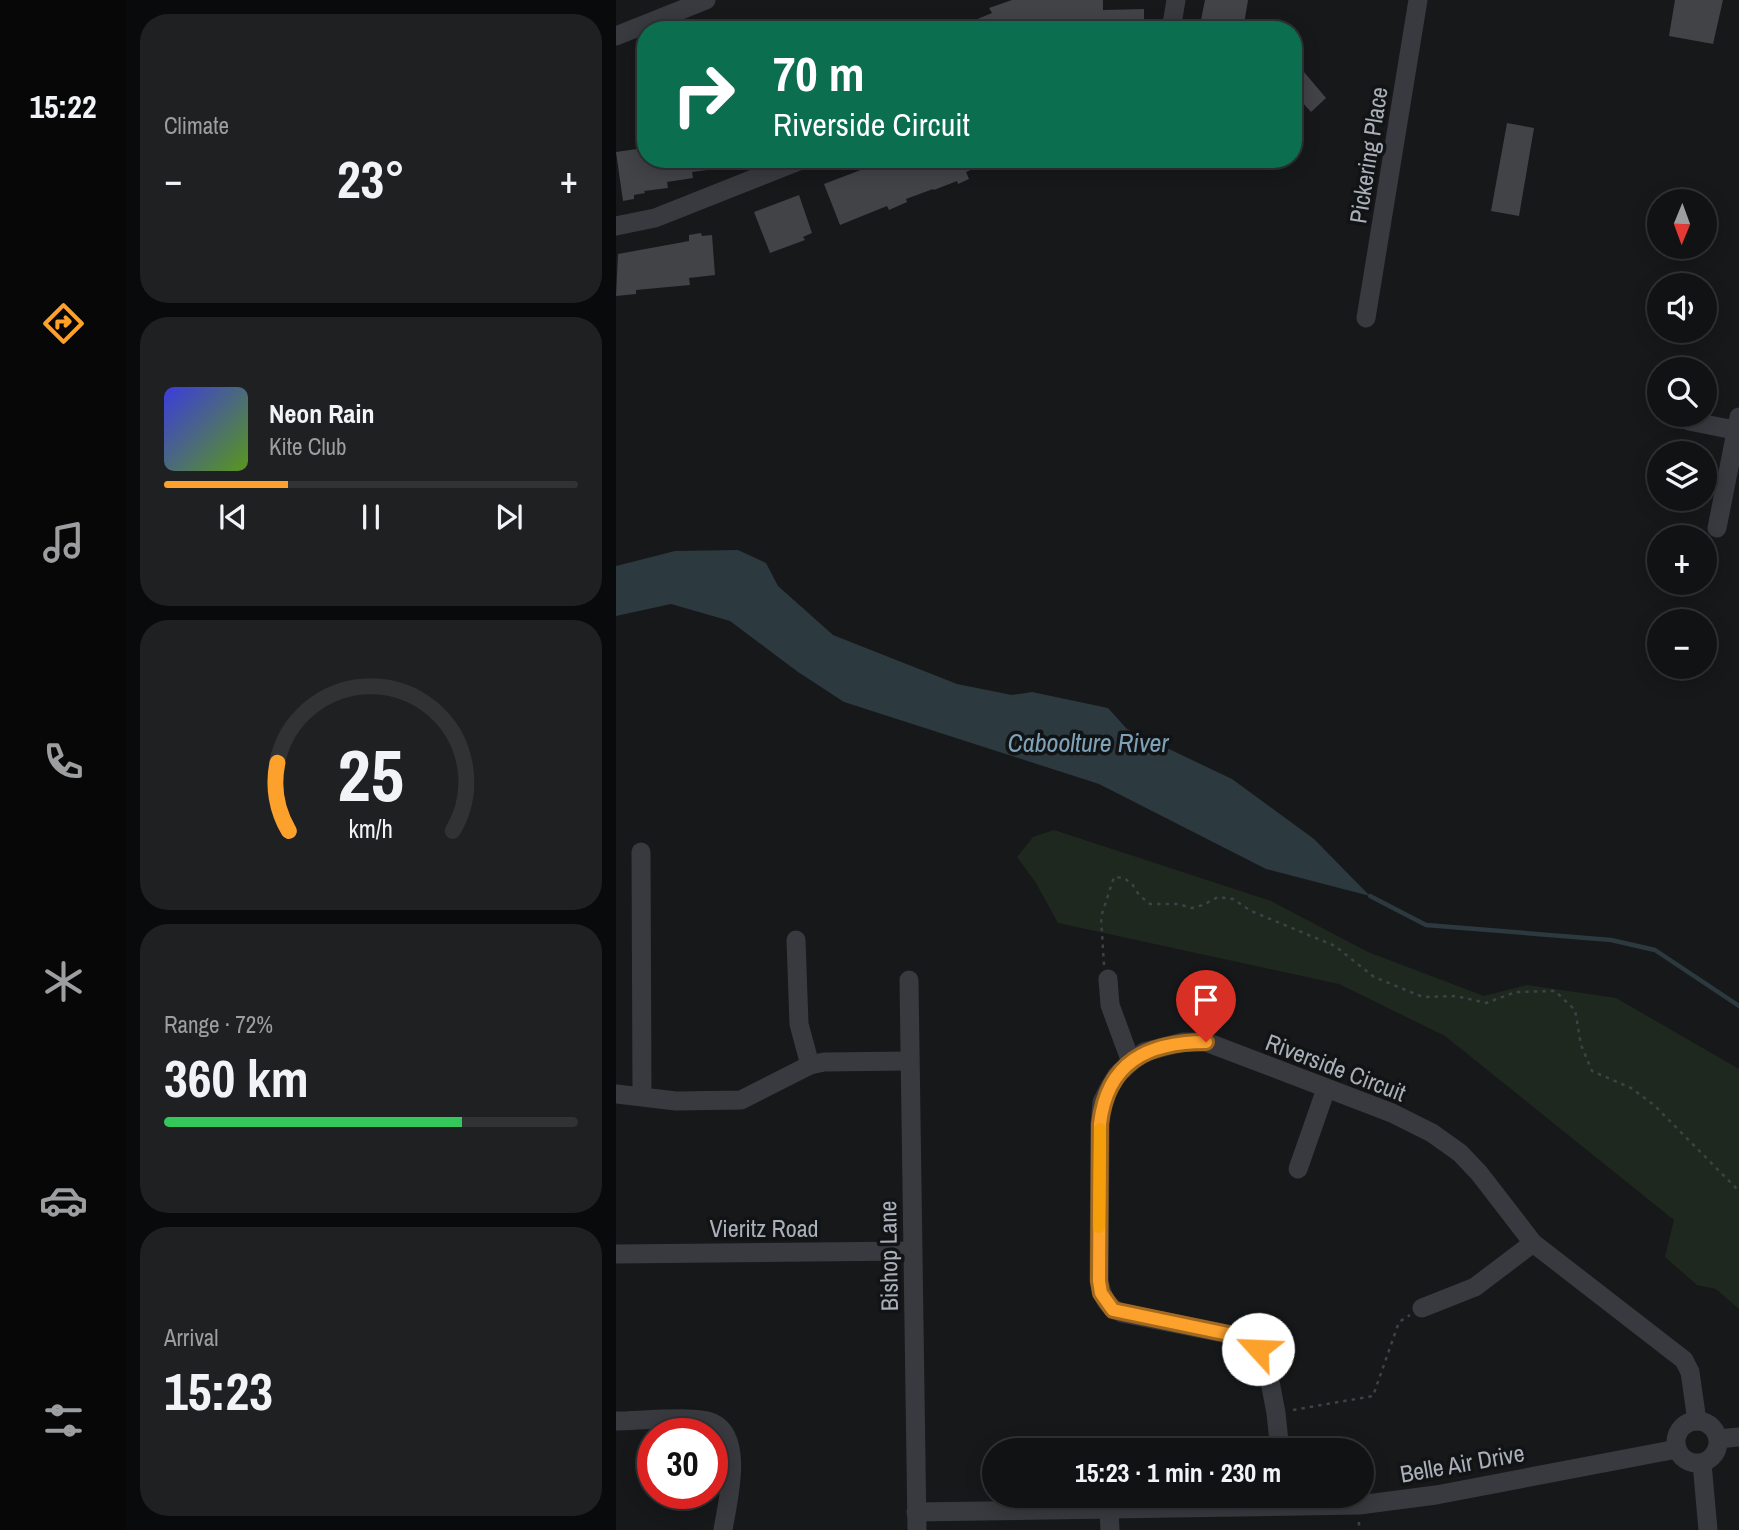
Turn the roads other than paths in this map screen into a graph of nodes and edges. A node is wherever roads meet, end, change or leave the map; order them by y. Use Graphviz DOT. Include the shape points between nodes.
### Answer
graph roads {
  1 [pos="706,0"];
  2 [pos="1176,0"];
  3 [pos="1418,0"];
  4 [pos="686,4"];
  5 [pos="649,21"];
  6 [pos="1172,21"];
  7 [pos="637,26"];
  8 [pos="616,36"];
  9 [pos="781,168"];
  10 [pos="616,226"];
  11 [pos="1366,318"];
  12 [pos="1717,424"];
  13 [pos="1738,426"];
  14 [pos="1717,528"];
  15 [pos="641,852"];
  16 [pos="796,940"];
  17 [pos="1108,979"];
  18 [pos="908,980"];
  19 [pos="909,1061"];
  20 [pos="1131,1062"];
  21 [pos="810,1065"];
  22 [pos="1326,1089"];
  23 [pos="616,1094"];
  24 [pos="642,1096"];
  25 [pos="1298,1169"];
  26 [pos="1532,1243"];
  27 [pos="912,1251"];
  28 [pos="616,1254"];
  29 [pos="1422,1308"];
  30 [pos="1697,1421"];
  31 [pos="616,1422"];
  32 [pos="1739,1437"];
  33 [pos="1279,1438"];
  34 [pos="1718,1439"];
  35 [pos="1677,1449"];
  36 [pos="1702,1463"];
  37 [pos="1374,1503"];
  38 [pos="1148,1508"];
  39 [pos="1109,1510"];
  40 [pos="916,1521"];
  41 [pos="723,1530"];
  42 [pos="1110,1530"];
  43 [pos="1708,1530"];
  1 -- 4 [label="street"];
  2 -- 6 [label="street"];
  3 -- 11 [label="street, Pickering Place"];
  4 -- 5 [label="street"];
  7 -- 8 [label="street"];
  9 -- 10 [label="street" via="656,218"];
  12 -- 13 [label="street"];
  13 -- 14 [label="street"];
  15 -- 24 [label="street"];
  16 -- 21 [label="street" via="799,1024"];
  17 -- 20 [label="street" via="1110,1005"];
  18 -- 19 [label="street, Bishop Lane"];
  19 -- 21 [label="street"];
  19 -- 27 [label="street, Bishop Lane"];
  20 -- 22 [label="street, Riverside Circuit" via="1164,1046 1206,1042"];
  20 -- 33 [label="street, Riverside Circuit" via="1117,1075 1102,1102 1101,1293 1113,1310 1122,1313 1250,1342 1264,1358"];
  21 -- 24 [label="street" via="741,1100 676,1101"];
  22 -- 25 [label="street"];
  22 -- 26 [label="street, Riverside Circuit" via="1392,1113 1460,1153"];
  23 -- 24 [label="street"];
  26 -- 29 [label="street" via="1475,1287"];
  26 -- 30 [label="street, Riverside Circuit" via="1684,1360"];
  27 -- 28 [label="street, Vieritz Road"];
  27 -- 40 [label="street, Bishop Lane"];
  30 -- 34 [label="street" via="1711,1426"];
  30 -- 35 [label="street" via="1678,1432"];
  31 -- 41 [label="street" via="699,1420 724,1432 730,1443 731,1479"];
  32 -- 34 [label="street"];
  34 -- 36 [label="street" via="1716,1452"];
  35 -- 36 [label="street" via="1687,1461"];
  35 -- 37 [label="street, Belle Air Drive"];
  36 -- 43 [label="street"];
  38 -- 39 [label="street, Belle Air Drive"];
  39 -- 40 [label="street, Belle Air Drive"];
  39 -- 42 [label="street"];
}
